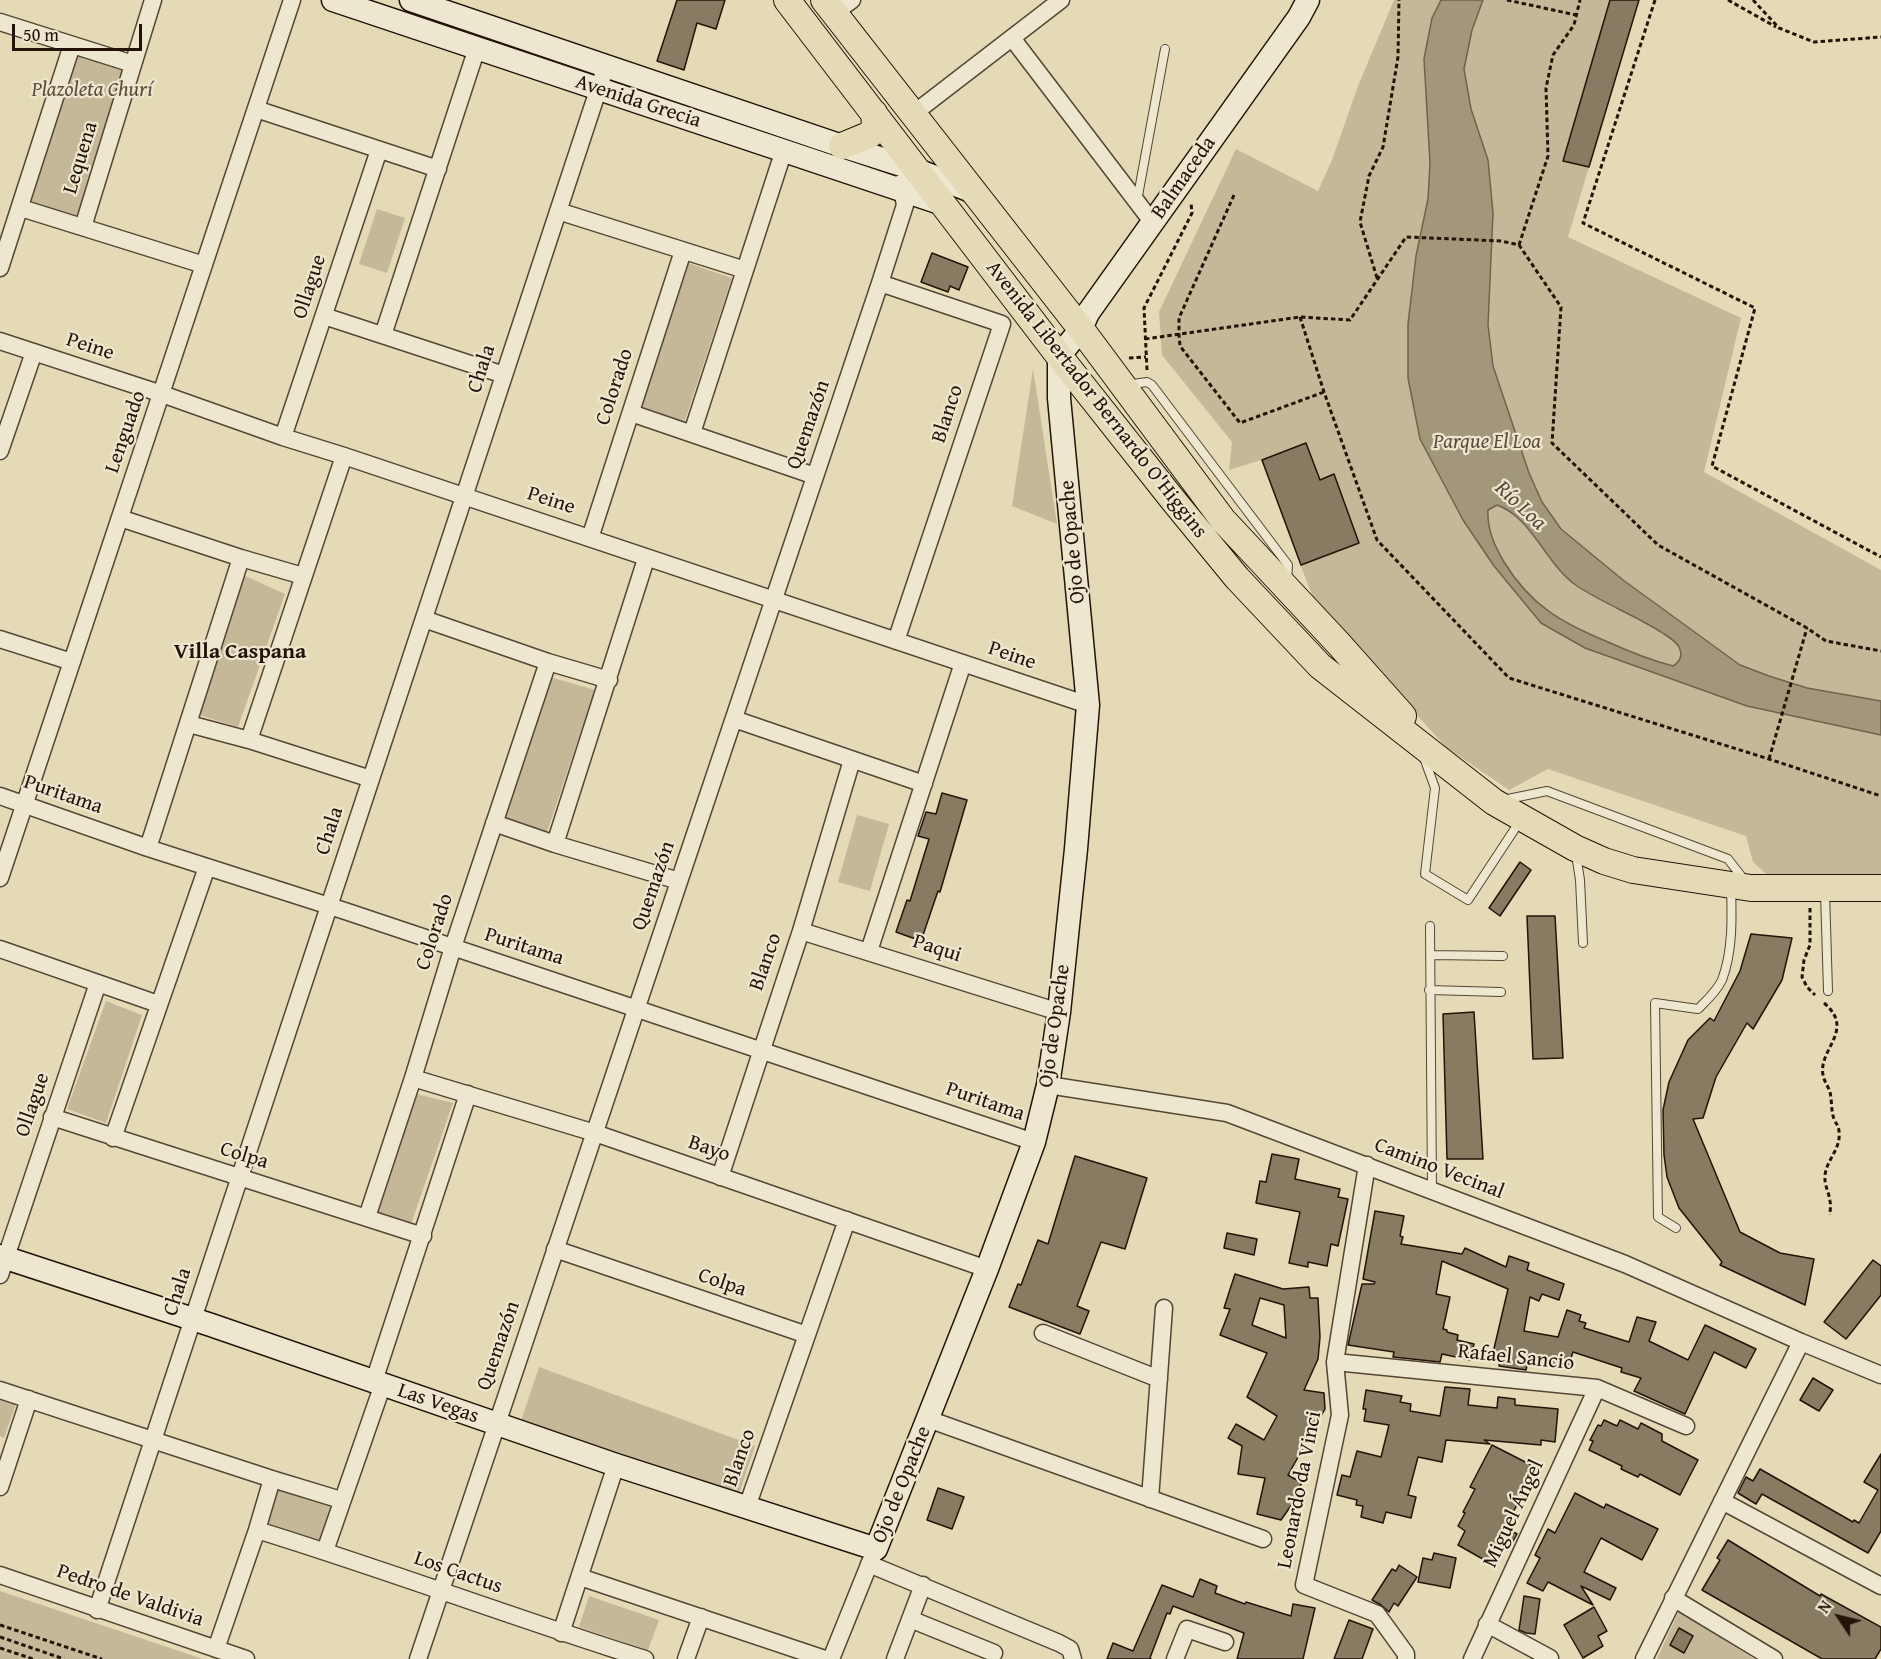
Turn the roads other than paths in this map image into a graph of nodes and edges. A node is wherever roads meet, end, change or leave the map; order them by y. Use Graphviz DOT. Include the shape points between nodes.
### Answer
graph roads {
  1 [pos="153,0"];
  2 [pos="292,0"];
  3 [pos="333,0"];
  4 [pos="411,0"];
  5 [pos="787,0"];
  6 [pos="1061,0"];
  7 [pos="1308,0"];
  8 [pos="836,4"];
  9 [pos="0,22"];
  10 [pos="1012,38"];
  11 [pos="72,45"];
  12 [pos="477,48"];
  13 [pos="1166,49"];
  14 [pos="133,64"];
  15 [pos="606,66"];
  16 [pos="599,88"];
  17 [pos="256,109"];
  18 [pos="913,114"];
  19 [pos="879,119"];
  20 [pos="842,146"];
  21 [pos="379,150"];
  22 [pos="784,150"];
  23 [pos="438,169"];
  24 [pos="906,175"];
  25 [pos="974,192"];
  26 [pos="1137,202"];
  27 [pos="21,208"];
  28 [pos="558,211"];
  29 [pos="1153,223"];
  30 [pos="83,227"];
  31 [pos="683,251"];
  32 [pos="204,265"];
  33 [pos="0,268"];
  34 [pos="745,270"];
  35 [pos="880,284"];
  36 [pos="324,316"];
  37 [pos="1081,329"];
  38 [pos="383,335"];
  39 [pos="0,341"];
  40 [pos="34,352"];
  41 [pos="1059,356"];
  42 [pos="504,375"];
  43 [pos="162,394"];
  44 [pos="631,413"];
  45 [pos="692,433"];
  46 [pos="283,437"];
  47 [pos="0,451"];
  48 [pos="344,456"];
  49 [pos="815,476"];
  50 [pos="464,497"];
  51 [pos="120,518"];
  52 [pos="590,538"];
  53 [pos="241,558"];
  54 [pos="646,559"];
  55 [pos="303,576"];
  56 [pos="773,600"];
  57 [pos="424,618"];
  58 [pos="0,639"];
  59 [pos="897,641"];
  60 [pos="72,662"];
  61 [pos="548,662"];
  62 [pos="963,663"];
  63 [pos="609,680"];
  64 [pos="1088,705"];
  65 [pos="734,719"];
  66 [pos="189,724"];
  67 [pos="249,740"];
  68 [pos="1419,743"];
  69 [pos="852,760"];
  70 [pos="1444,763"];
  71 [pos="371,779"];
  72 [pos="924,784"];
  73 [pos="0,796"];
  74 [pos="1494,802"];
  75 [pos="24,804"];
  76 [pos="1522,818"];
  77 [pos="494,823"];
  78 [pos="555,844"];
  79 [pos="1575,848"];
  80 [pos="148,849"];
  81 [pos="207,867"];
  82 [pos="0,878"];
  83 [pos="679,881"];
  84 [pos="1741,887"];
  85 [pos="1825,888"];
  86 [pos="1881,888"];
  87 [pos="329,906"];
  88 [pos="1430,926"];
  89 [pos="801,930"];
  90 [pos="1582,943"];
  91 [pos="453,947"];
  92 [pos="0,949"];
  93 [pos="869,951"];
  94 [pos="1431,955"];
  95 [pos="1503,956"];
  96 [pos="98,983"];
  97 [pos="1429,990"];
  98 [pos="1828,991"];
  99 [pos="1501,992"];
  100 [pos="158,1004"];
  101 [pos="637,1008"];
  102 [pos="1059,1012"];
  103 [pos="760,1049"];
  104 [pos="413,1078"];
  105 [pos="1048,1085"];
  106 [pos="468,1094"];
  107 [pos="52,1117"];
  108 [pos="595,1132"];
  109 [pos="113,1138"];
  110 [pos="1034,1142"];
  111 [pos="1367,1165"];
  112 [pos="720,1177"];
  113 [pos="239,1179"];
  114 [pos="1432,1191"];
  115 [pos="367,1217"];
  116 [pos="847,1220"];
  117 [pos="1676,1228"];
  118 [pos="423,1236"];
  119 [pos="555,1249"];
  120 [pos="2,1263"];
  121 [pos="987,1269"];
  122 [pos="1164,1308"];
  123 [pos="193,1319"];
  124 [pos="1043,1333"];
  125 [pos="807,1335"];
  126 [pos="1801,1342"];
  127 [pos="1335,1362"];
  128 [pos="1881,1375"];
  129 [pos="1159,1379"];
  130 [pos="378,1383"];
  131 [pos="1597,1388"];
  132 [pos="0,1390"];
  133 [pos="29,1399"];
  134 [pos="928,1419"];
  135 [pos="496,1424"];
  136 [pos="1686,1426"];
  137 [pos="153,1440"];
  138 [pos="6,1446"];
  139 [pos="616,1465"];
  140 [pos="272,1479"];
  141 [pos="0,1487"];
  142 [pos="1150,1499"];
  143 [pos="341,1500"];
  144 [pos="1722,1501"];
  145 [pos="747,1507"];
  146 [pos="257,1530"];
  147 [pos="1263,1539"];
  148 [pos="325,1551"];
  149 [pos="873,1557"];
  150 [pos="0,1575"];
  151 [pos="580,1577"];
  152 [pos="1880,1583"];
  153 [pos="923,1585"];
  154 [pos="440,1591"];
  155 [pos="1673,1598"];
  156 [pos="97,1610"];
  157 [pos="701,1617"];
  158 [pos="910,1619"];
  159 [pos="1487,1624"];
  160 [pos="561,1633"];
  161 [pos="1225,1642"];
  162 [pos="216,1649"];
  163 [pos="994,1653"];
  164 [pos="1550,1658"];
  165 [pos="246,1659"];
  166 [pos="418,1659"];
  167 [pos="645,1659"];
  168 [pos="686,1659"];
  169 [pos="825,1659"];
  170 [pos="831,1659"];
  171 [pos="895,1659"];
  172 [pos="1073,1659"];
  173 [pos="1174,1659"];
  174 [pos="1406,1659"];
  175 [pos="1472,1659"];
  176 [pos="1644,1659"];
  177 [pos="1774,1659"];
  1 -- 14 [label="street, Lequena"];
  2 -- 17 [label="street, Lenguado"];
  3 -- 12 [label="main road, Avenida Grecia"];
  4 -- 15 [label="main road, Avenida Grecia"];
  5 -- 19 [label="main road, Avenida Libertador Bernardo O'Higgins"];
  6 -- 10 [label="street"];
  7 -- 29 [label="main road, Balmaceda"];
  8 -- 18 [label="main road, Avenida Libertador Bernardo O'Higgins"];
  9 -- 11 [label="street"];
  10 -- 18 [label="street"];
  10 -- 26 [label="street"];
  11 -- 14 [label="street"];
  11 -- 27 [label="street, Lequena"];
  12 -- 16 [label="main road, Avenida Grecia"];
  12 -- 23 [label="street"];
  13 -- 26 [label="lane"];
  14 -- 30 [label="street, Lequena"];
  15 -- 16 [label="street, Chala"];
  15 -- 20 [label="main road, Avenida Grecia"];
  16 -- 22 [label="main road, Avenida Grecia"];
  16 -- 28 [label="street, Chala"];
  17 -- 21 [label="street"];
  17 -- 32 [label="street, Lenguado"];
  18 -- 25 [label="main road, Avenida Libertador Bernardo O'Higgins"];
  19 -- 20 [label="main road" via="871,134"];
  19 -- 24 [label="main road, Avenida Libertador Bernardo O'Higgins"];
  20 -- 24 [label="main road, Avenida Grecia"];
  21 -- 23 [label="street"];
  21 -- 36 [label="street, Ollague"];
  22 -- 24 [label="main road, Avenida Grecia"];
  22 -- 34 [label="street"];
  23 -- 38 [label="street"];
  24 -- 25 [label="main road, Avenida Grecia"];
  24 -- 35 [label="street, Quemazón" via="905,205"];
  24 -- 41 [label="main road, Avenida Libertador Bernardo O'Higgins" via="943,204"];
  25 -- 37 [label="main road, Avenida Libertador Bernardo O'Higgins"];
  26 -- 29 [label="street"];
  27 -- 30 [label="street"];
  27 -- 33 [label="street, Lequena"];
  28 -- 31 [label="street"];
  28 -- 42 [label="street, Chala"];
  29 -- 37 [label="main road, Balmaceda" via="1088,313"];
  30 -- 32 [label="street"];
  31 -- 34 [label="street"];
  31 -- 44 [label="street, Colorado"];
  32 -- 43 [label="street, Lenguado"];
  34 -- 45 [label="street"];
  35 -- 49 [label="street, Quemazón"];
  35 -- 59 [label="street, Blanco" via="1002,324"];
  36 -- 38 [label="street"];
  36 -- 46 [label="street, Ollague"];
  37 -- 41 [label="main road, Balmaceda"];
  37 -- 70 [label="main road, Avenida Libertador Bernardo O'Higgins" via="1122,385 1233,513 1286,588"];
  38 -- 42 [label="street"];
  39 -- 40 [label="street, Peine"];
  40 -- 43 [label="street, Peine"];
  40 -- 47 [label="street"];
  41 -- 64 [label="main road, Ojo de Opache" via="1059,398"];
  41 -- 68 [label="main road, Avenida Libertador Bernardo O'Higgins" via="1237,578 1320,666"];
  42 -- 50 [label="street, Chala"];
  43 -- 46 [label="street, Peine"];
  43 -- 51 [label="street, Lenguado"];
  44 -- 45 [label="street"];
  44 -- 52 [label="street, Colorado"];
  45 -- 49 [label="street"];
  46 -- 48 [label="street, Peine"];
  48 -- 50 [label="street, Peine"];
  48 -- 55 [label="street"];
  49 -- 56 [label="street, Quemazón"];
  50 -- 52 [label="street, Peine"];
  50 -- 57 [label="street, Chala"];
  51 -- 53 [label="street"];
  51 -- 60 [label="street, Lenguado"];
  52 -- 54 [label="street, Peine"];
  53 -- 55 [label="street"];
  53 -- 66 [label="street"];
  54 -- 56 [label="street, Peine"];
  54 -- 63 [label="street"];
  55 -- 67 [label="street"];
  56 -- 59 [label="street, Peine"];
  56 -- 65 [label="street, Quemazón"];
  57 -- 61 [label="street"];
  57 -- 71 [label="street, Chala"];
  58 -- 60 [label="street"];
  59 -- 62 [label="street, Peine"];
  60 -- 75 [label="street, Lenguado"];
  61 -- 63 [label="street"];
  61 -- 77 [label="street, Colorado"];
  62 -- 64 [label="street, Peine"];
  62 -- 72 [label="street"];
  63 -- 78 [label="street"];
  64 -- 102 [label="main road, Ojo de Opache"];
  65 -- 69 [label="street"];
  65 -- 83 [label="street, Quemazón"];
  66 -- 67 [label="street"];
  66 -- 80 [label="street"];
  67 -- 71 [label="street"];
  68 -- 70 [label="main road, Avenida Libertador Bernardo O'Higgins"];
  68 -- 76 [label="lane" via="1435,788 1425,874 1468,900"];
  69 -- 72 [label="street"];
  69 -- 89 [label="street, Blanco"];
  70 -- 74 [label="main road, Avenida Libertador Bernardo O'Higgins"];
  71 -- 87 [label="street, Chala"];
  72 -- 93 [label="street"];
  73 -- 75 [label="street, Puritama"];
  74 -- 76 [label="main road, Avenida Libertador Bernardo O'Higgins"];
  74 -- 84 [label="lane" via="1547,792 1728,859"];
  75 -- 80 [label="street, Puritama"];
  75 -- 82 [label="street, Lenguado"];
  76 -- 79 [label="main road, Avenida Libertador Bernardo O'Higgins"];
  77 -- 78 [label="street"];
  77 -- 91 [label="street, Colorado"];
  78 -- 83 [label="street"];
  79 -- 84 [label="main road, Avenida Libertador Bernardo O'Higgins" via="1633,870"];
  79 -- 90 [label="lane"];
  80 -- 81 [label="street, Puritama"];
  81 -- 87 [label="street, Puritama"];
  81 -- 100 [label="street"];
  83 -- 101 [label="street, Quemazón"];
  84 -- 85 [label="main road, Avenida Libertador Bernardo O'Higgins"];
  84 -- 117 [label="lane" via="1721,981 1711,996 1698,1009 1655,1003 1658,1217"];
  85 -- 86 [label="main road, Avenida Libertador Bernardo O'Higgins"];
  85 -- 98 [label="lane"];
  87 -- 91 [label="street, Puritama"];
  87 -- 113 [label="street, Chala"];
  88 -- 94 [label="lane"];
  89 -- 93 [label="street, Paqui"];
  89 -- 103 [label="street, Blanco"];
  91 -- 101 [label="street, Puritama"];
  91 -- 104 [label="street, Colorado"];
  92 -- 96 [label="street"];
  93 -- 102 [label="street, Paqui"];
  94 -- 95 [label="lane"];
  94 -- 97 [label="lane"];
  96 -- 100 [label="street"];
  96 -- 107 [label="street, Ollague"];
  97 -- 99 [label="lane"];
  97 -- 114 [label="lane"];
  100 -- 109 [label="street"];
  101 -- 103 [label="street, Puritama"];
  101 -- 108 [label="street, Quemazón"];
  102 -- 105 [label="main road, Ojo de Opache"];
  103 -- 110 [label="street, Puritama"];
  103 -- 112 [label="street, Blanco"];
  104 -- 106 [label="street, Bayo"];
  104 -- 115 [label="street, Colorado"];
  105 -- 110 [label="main road, Ojo de Opache"];
  105 -- 111 [label="street, Camino Vecinal" via="1227,1113"];
  106 -- 108 [label="street, Bayo"];
  106 -- 118 [label="street"];
  107 -- 109 [label="street, Colpa"];
  107 -- 120 [label="street, Ollague"];
  108 -- 112 [label="street, Bayo"];
  108 -- 119 [label="street, Quemazón"];
  109 -- 113 [label="street, Colpa"];
  110 -- 121 [label="main road, Ojo de Opache"];
  111 -- 114 [label="street, Camino Vecinal"];
  111 -- 127 [label="street, Leonardo da Vinci"];
  112 -- 116 [label="street, Bayo"];
  113 -- 115 [label="street, Colpa"];
  113 -- 123 [label="street, Chala"];
  114 -- 126 [label="street, Camino Vecinal" via="1625,1264"];
  115 -- 118 [label="street, Colpa"];
  116 -- 121 [label="street, Bayo"];
  116 -- 125 [label="street, Blanco"];
  118 -- 130 [label="street"];
  119 -- 125 [label="street, Colpa"];
  119 -- 135 [label="street, Quemazón"];
  120 -- 123 [label="main road, Las Vegas"];
  121 -- 134 [label="main road, Ojo de Opache"];
  122 -- 129 [label="street"];
  123 -- 130 [label="main road, Las Vegas"];
  123 -- 137 [label="street, Chala"];
  124 -- 129 [label="street"];
  125 -- 145 [label="street, Blanco"];
  126 -- 128 [label="street, Camino Vecinal"];
  126 -- 144 [label="street"];
  127 -- 131 [label="street, Rafael Sancio"];
  127 -- 174 [label="street, Leonardo da Vinci" via="1340,1415 1304,1586 1377,1614"];
  129 -- 142 [label="street"];
  130 -- 135 [label="main road, Las Vegas"];
  130 -- 143 [label="street"];
  131 -- 136 [label="street, Rafael Sancio"];
  131 -- 159 [label="street, Miguel Ángel"];
  132 -- 133 [label="street"];
  133 -- 137 [label="street"];
  133 -- 138 [label="street"];
  134 -- 142 [label="street"];
  134 -- 149 [label="main road, Ojo de Opache"];
  135 -- 139 [label="main road, Las Vegas"];
  135 -- 154 [label="street, Quemazón"];
  137 -- 140 [label="street"];
  137 -- 156 [label="street, Chala"];
  138 -- 141 [label="street"];
  139 -- 145 [label="main road, Las Vegas"];
  139 -- 151 [label="street"];
  140 -- 143 [label="street"];
  140 -- 146 [label="street"];
  142 -- 147 [label="street"];
  143 -- 148 [label="street"];
  144 -- 152 [label="street"];
  144 -- 155 [label="street"];
  145 -- 149 [label="main road, Las Vegas"];
  146 -- 148 [label="street, Los Cactus"];
  146 -- 162 [label="street"];
  148 -- 154 [label="street, Los Cactus"];
  149 -- 153 [label="street"];
  149 -- 170 [label="street, Ojo de Opache"];
  150 -- 156 [label="street, Pedro de Valdivia"];
  151 -- 157 [label="street"];
  151 -- 160 [label="street"];
  153 -- 158 [label="street"];
  153 -- 172 [label="street" via="1059,1643 1070,1649"];
  154 -- 160 [label="street, Los Cactus"];
  154 -- 166 [label="street, Quemazón"];
  155 -- 176 [label="street"];
  155 -- 177 [label="street"];
  156 -- 162 [label="street, Pedro de Valdivia"];
  157 -- 168 [label="street"];
  157 -- 169 [label="street"];
  158 -- 163 [label="street"];
  158 -- 171 [label="street"];
  159 -- 164 [label="street"];
  159 -- 175 [label="street, Miguel Ángel"];
  160 -- 167 [label="street, Los Cactus"];
  161 -- 173 [label="street" via="1187,1629"];
  162 -- 165 [label="street, Pedro de Valdivia"];
}
